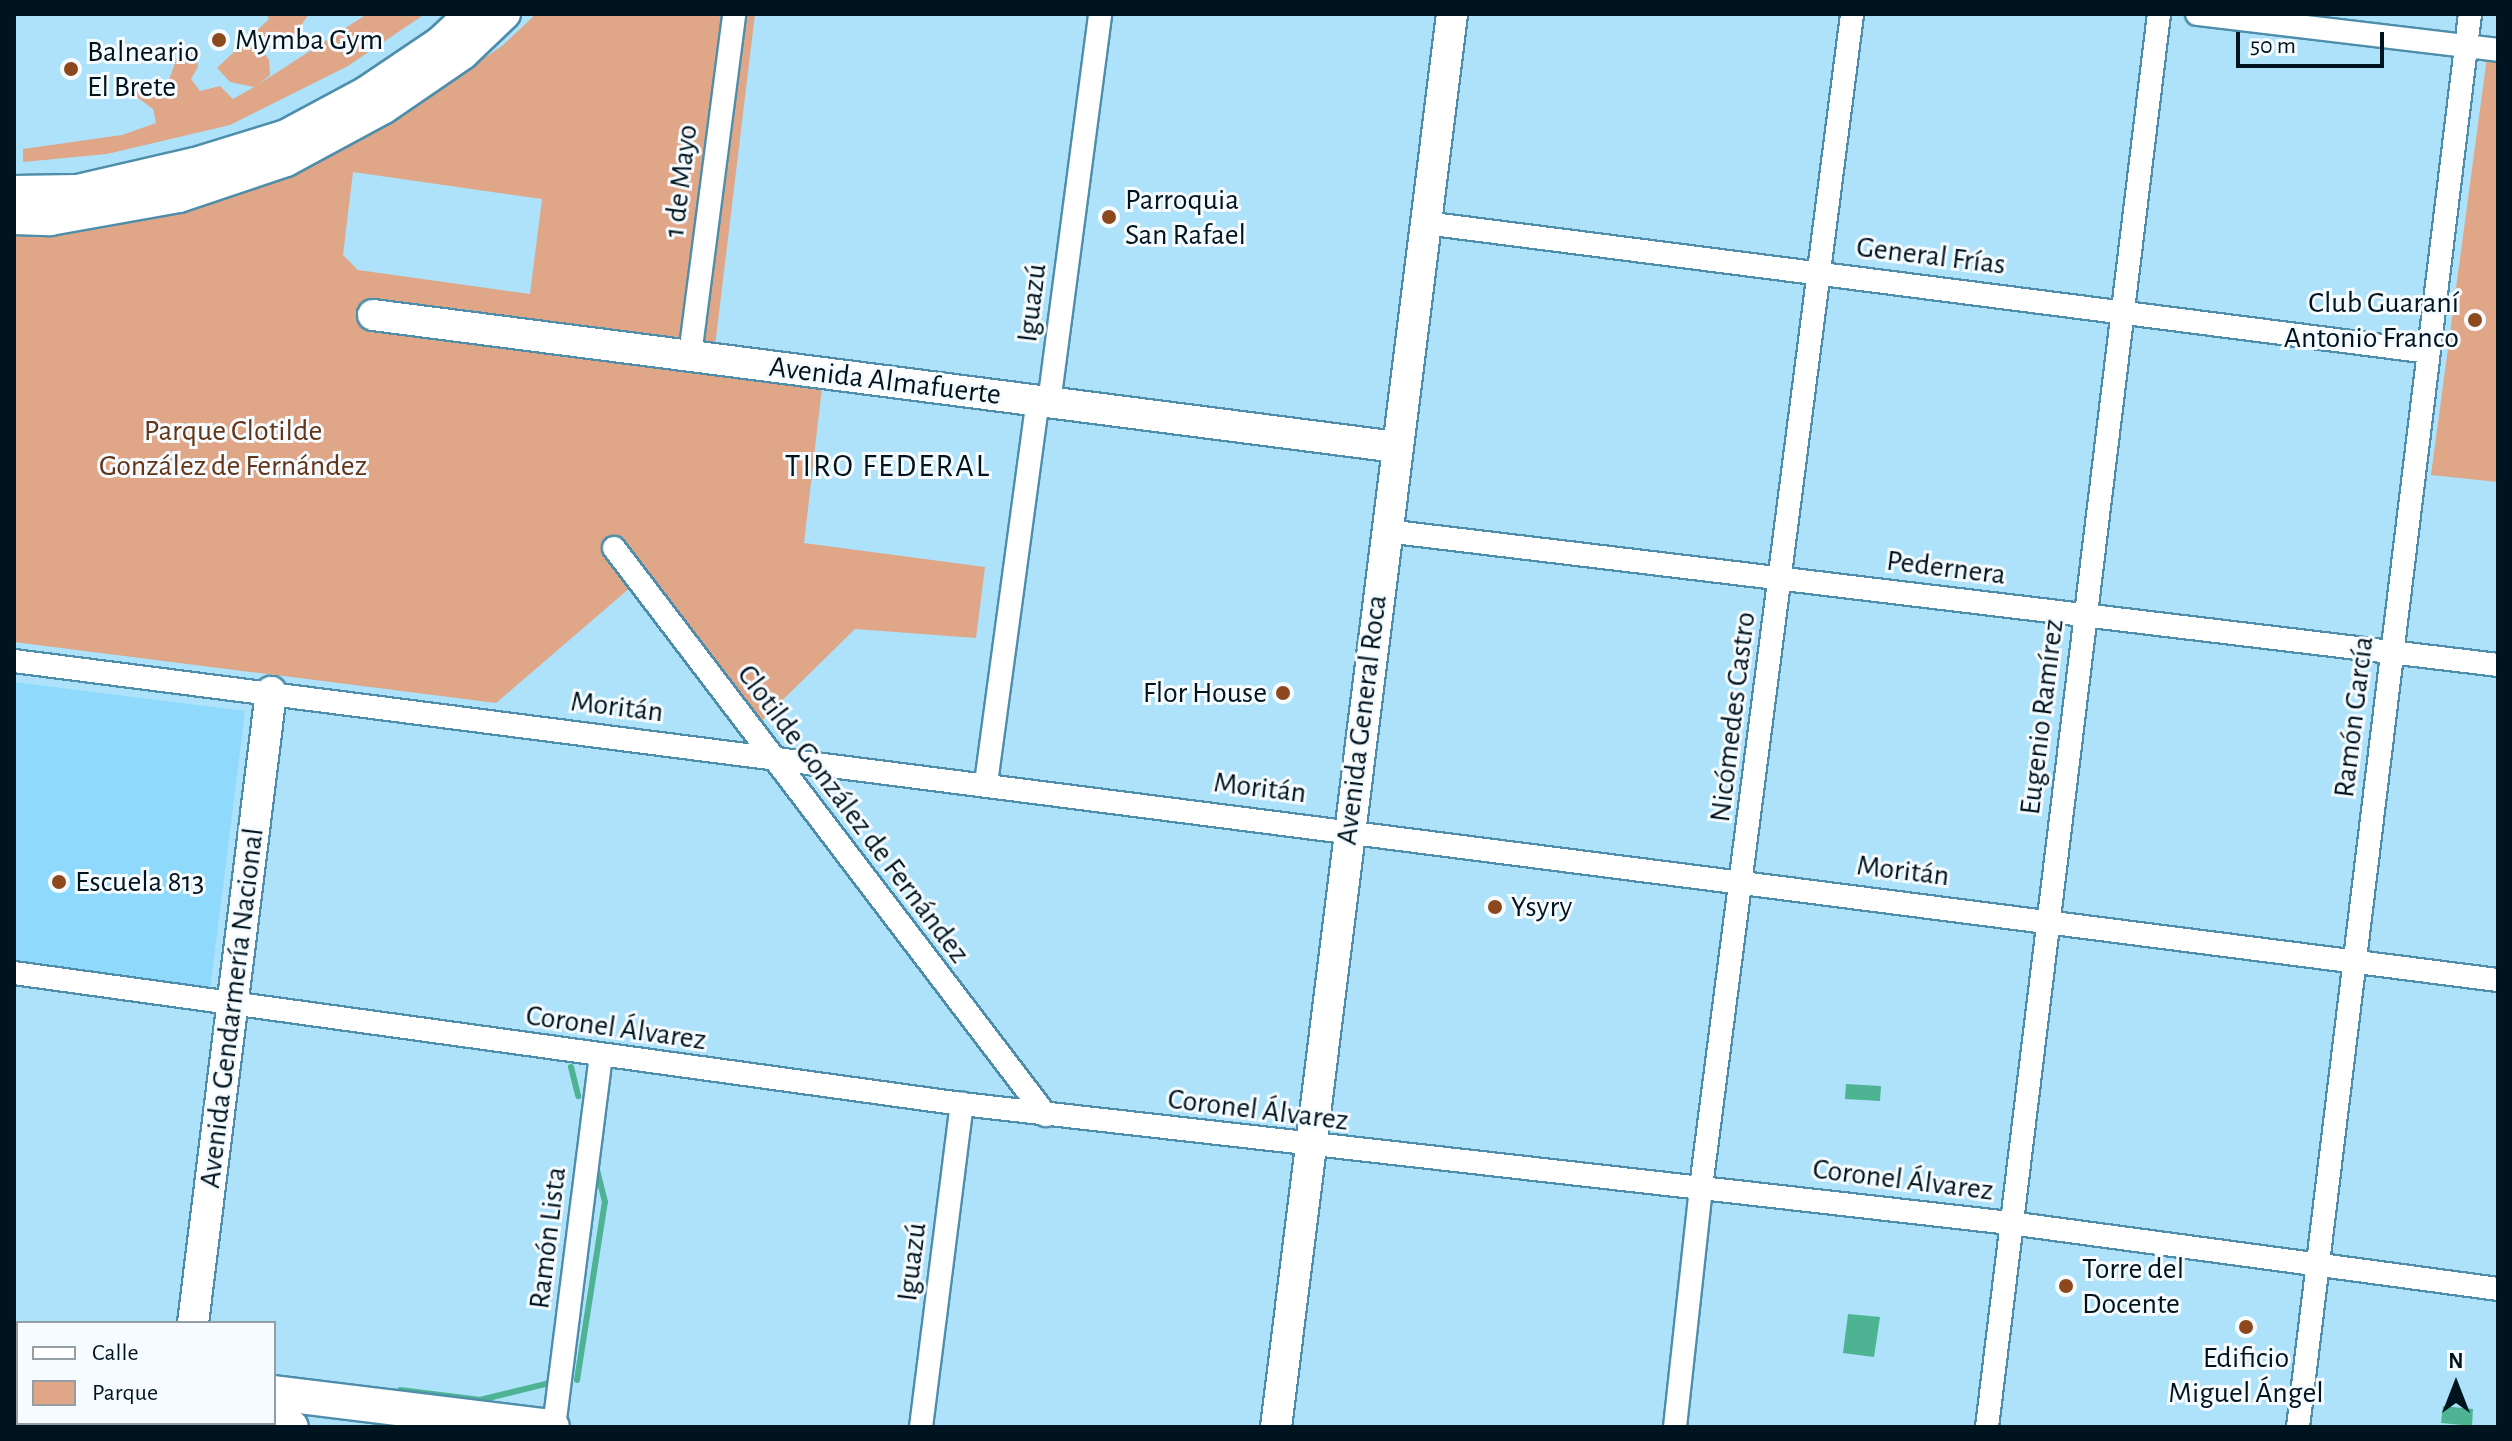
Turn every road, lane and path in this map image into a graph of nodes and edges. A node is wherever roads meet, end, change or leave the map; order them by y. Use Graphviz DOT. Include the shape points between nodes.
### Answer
graph roads {
  1 [pos="470,14"];
  2 [pos="505,14"];
  3 [pos="734,14"];
  4 [pos="1100,14"];
  5 [pos="1452,14"];
  6 [pos="1852,14"];
  7 [pos="2159,14"];
  8 [pos="2197,14"];
  9 [pos="2470,14"];
  10 [pos="2466,46"];
  11 [pos="2498,50"];
  12 [pos="14,191"];
  13 [pos="14,219"];
  14 [pos="1425,223"];
  15 [pos="1820,272"];
  16 [pos="2123,311"];
  17 [pos="373,315"];
  18 [pos="2429,352"];
  19 [pos="690,355"];
  20 [pos="1049,403"];
  21 [pos="1397,447"];
  22 [pos="1386,531"];
  23 [pos="614,548"];
  24 [pos="1780,578"];
  25 [pos="2084,615"];
  26 [pos="2393,652"];
  27 [pos="14,661"];
  28 [pos="2498,665"];
  29 [pos="271,692"];
  30 [pos="770,756"];
  31 [pos="986,783"];
  32 [pos="1348,830"];
  33 [pos="1743,882"];
  34 [pos="2048,919"];
  35 [pos="2355,962"];
  36 [pos="14,973"];
  37 [pos="2498,980"];
  38 [pos="232,1002"];
  39 [pos="601,1057"];
  40 [pos="962,1104"];
  41 [pos="1046,1115"];
  42 [pos="1307,1147"];
  43 [pos="1701,1187"];
  44 [pos="2010,1223"];
  45 [pos="2317,1268"];
  46 [pos="2498,1289"];
  47 [pos="193,1321"];
  48 [pos="276,1393"];
  49 [pos="553,1427"];
  50 [pos="921,1427"];
  51 [pos="1276,1427"];
  52 [pos="1675,1427"];
  53 [pos="1987,1427"];
  54 [pos="2298,1427"];
  1 -- 12 [label="main road" via="440,42 366,92 286,135 92,187"];
  2 -- 13 [label="main road" via="463,54 384,108 286,161 179,197 50,220"];
  3 -- 19 [label="street, 1 de Mayo"];
  4 -- 20 [label="street, Iguazú"];
  5 -- 14 [label="main road, Avenida General Roca"];
  6 -- 15 [label="street, Nicómedes Castro"];
  7 -- 16 [label="street, Eugenio Ramírez"];
  8 -- 10 [label="street"];
  9 -- 10 [label="street, Ramón García"];
  10 -- 11 [label="street"];
  10 -- 18 [label="street, Ramón García"];
  14 -- 15 [label="street, General Frías"];
  14 -- 21 [label="main road, Avenida General Roca"];
  15 -- 16 [label="street, General Frías"];
  15 -- 24 [label="street, Nicómedes Castro"];
  16 -- 18 [label="street, General Frías"];
  16 -- 25 [label="street, Eugenio Ramírez"];
  17 -- 19 [label="main road, Avenida Almafuerte"];
  18 -- 26 [label="street, Ramón García"];
  19 -- 20 [label="main road, Avenida Almafuerte"];
  20 -- 21 [label="main road, Avenida Almafuerte"];
  20 -- 31 [label="street, Iguazú" via="1036,411"];
  21 -- 22 [label="main road, Avenida General Roca"];
  22 -- 24 [label="street, Pedernera"];
  22 -- 32 [label="main road, Avenida General Roca"];
  23 -- 30 [label="street, Clotilde González de Fernández"];
  24 -- 25 [label="street, Pedernera"];
  24 -- 33 [label="street, Nicómedes Castro"];
  25 -- 26 [label="street, Pedernera"];
  25 -- 34 [label="street, Eugenio Ramírez"];
  26 -- 28 [label="street, Pedernera"];
  26 -- 35 [label="street, Ramón García"];
  27 -- 29 [label="street, Moritán"];
  29 -- 30 [label="street, Moritán"];
  29 -- 38 [label="main road, Avenida Gendarmería Nacional"];
  30 -- 31 [label="street, Moritán"];
  30 -- 41 [label="street, Clotilde González de Fernández"];
  31 -- 32 [label="street, Moritán"];
  32 -- 33 [label="street, Moritán"];
  32 -- 42 [label="main road, Avenida General Roca"];
  33 -- 34 [label="street, Moritán"];
  33 -- 43 [label="street, Nicómedes Castro"];
  34 -- 35 [label="street, Moritán"];
  34 -- 44 [label="street, Eugenio Ramírez"];
  35 -- 37 [label="street, Moritán"];
  35 -- 45 [label="street, Ramón García"];
  36 -- 38 [label="street, Coronel Álvarez"];
  38 -- 39 [label="street, Coronel Álvarez"];
  38 -- 47 [label="main road, Avenida Gendarmería Nacional"];
  39 -- 40 [label="street, Coronel Álvarez"];
  39 -- 49 [label="street, Ramón Lista"];
  40 -- 41 [label="street, Coronel Álvarez"];
  40 -- 50 [label="street, Iguazú"];
  41 -- 42 [label="street, Coronel Álvarez"];
  42 -- 43 [label="street, Coronel Álvarez"];
  42 -- 51 [label="main road, Avenida General Roca"];
  43 -- 44 [label="street, Coronel Álvarez"];
  43 -- 52 [label="street, Nicómedes Castro"];
  44 -- 45 [label="street, Coronel Álvarez"];
  44 -- 53 [label="street, Eugenio Ramírez"];
  45 -- 46 [label="street, Coronel Álvarez"];
  45 -- 54 [label="street, Ramón García"];
  48 -- 49 [label="main road"];
}
